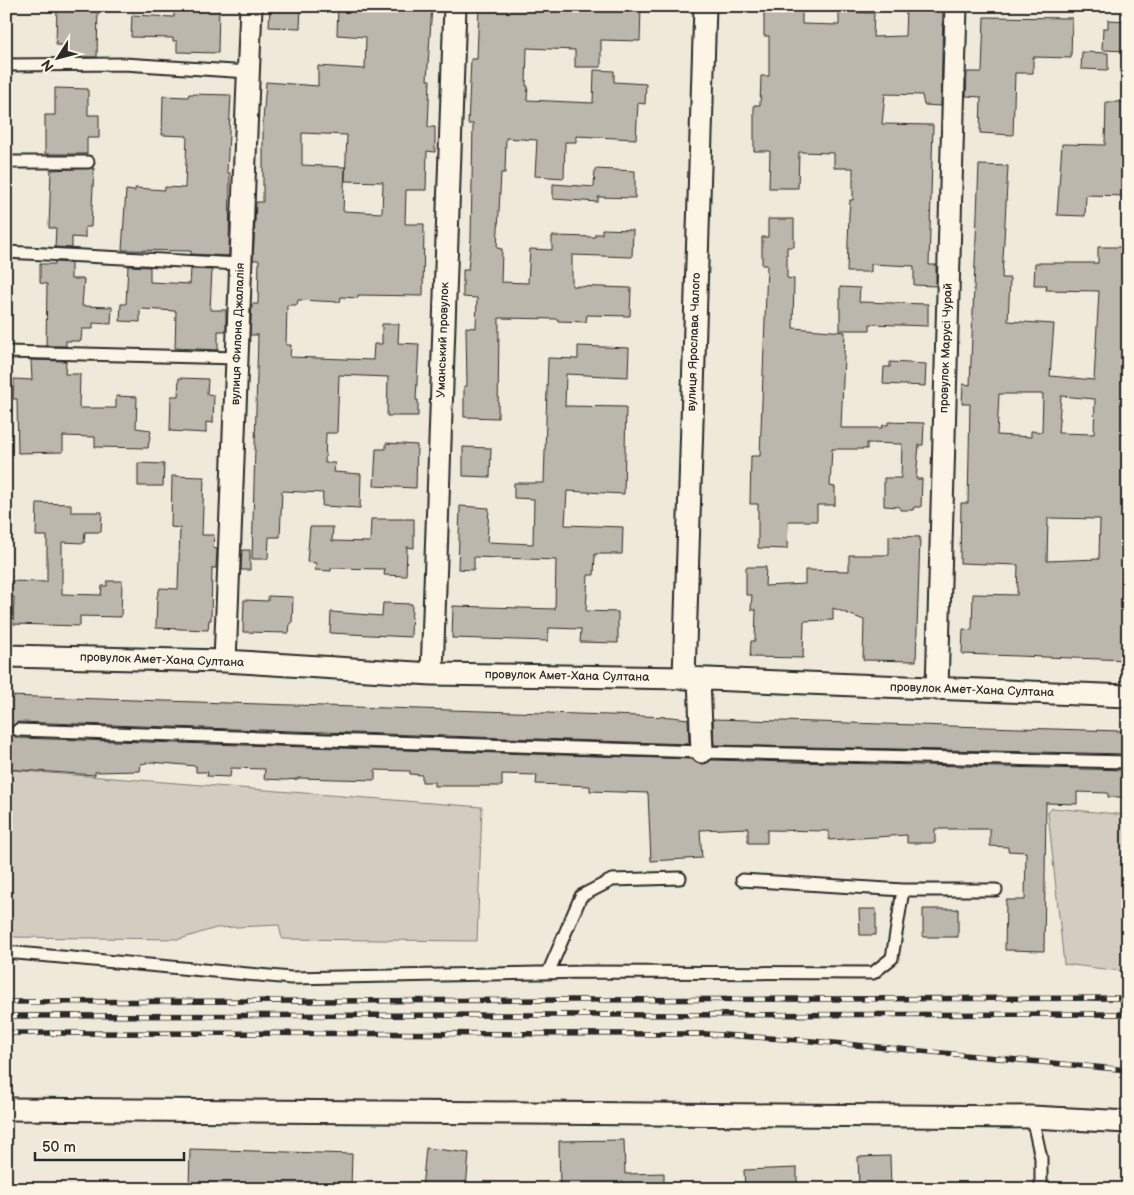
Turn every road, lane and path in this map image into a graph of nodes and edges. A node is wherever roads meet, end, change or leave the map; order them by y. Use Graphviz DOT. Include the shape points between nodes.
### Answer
graph roads {
  1 [pos="251,6"];
  2 [pos="456,6"];
  3 [pos="705,6"];
  4 [pos="956,6"];
  5 [pos="6,65"];
  6 [pos="249,72"];
  7 [pos="6,162"];
  8 [pos="88,162"];
  9 [pos="6,252"];
  10 [pos="240,264"];
  11 [pos="6,352"];
  12 [pos="238,358"];
  13 [pos="6,656"];
  14 [pos="225,661"];
  15 [pos="432,674"];
  16 [pos="691,678"];
  17 [pos="937,689"];
  18 [pos="1128,696"];
  19 [pos="18,730"];
  20 [pos="702,752"];
  21 [pos="1128,762"];
  22 [pos="680,878"];
  23 [pos="742,880"];
  24 [pos="903,890"];
  25 [pos="996,890"];
  26 [pos="6,952"];
  27 [pos="548,973"];
  28 [pos="6,1109"];
  29 [pos="1032,1117"];
  30 [pos="1128,1122"];
  31 [pos="1041,1189"];
  1 -- 6 [label="street, вулиця Филона Джалалія"];
  2 -- 15 [label="street, Уманський провулок"];
  3 -- 16 [label="street, вулиця Ярослава Чалого"];
  4 -- 17 [label="street, провулок Марусі Чурай"];
  5 -- 6 [label="lane" via="124,64"];
  6 -- 10 [label="street, вулиця Филона Джалалія"];
  7 -- 8 [label="lane"];
  9 -- 10 [label="lane"];
  10 -- 12 [label="street, вулиця Филона Джалалія"];
  11 -- 12 [label="lane"];
  12 -- 14 [label="street, вулиця Филона Джалалія"];
  13 -- 14 [label="street, провулок Амет-Хана Султана"];
  14 -- 15 [label="street, провулок Амет-Хана Султана"];
  15 -- 16 [label="street, провулок Амет-Хана Султана"];
  16 -- 17 [label="street, провулок Амет-Хана Султана"];
  16 -- 20 [label="street, вулиця Ярослава Чалого"];
  17 -- 18 [label="street, провулок Амет-Хана Султана"];
  19 -- 20 [label="lane"];
  20 -- 21 [label="lane"];
  22 -- 27 [label="lane" via="612,880 582,896"];
  23 -- 24 [label="lane"];
  24 -- 25 [label="lane"];
  24 -- 27 [label="lane" via="892,958 873,972"];
  26 -- 27 [label="lane" via="291,978"];
  28 -- 29 [label="street"];
  29 -- 30 [label="street"];
  29 -- 31 [label="lane" via="1041,1158"];
}
